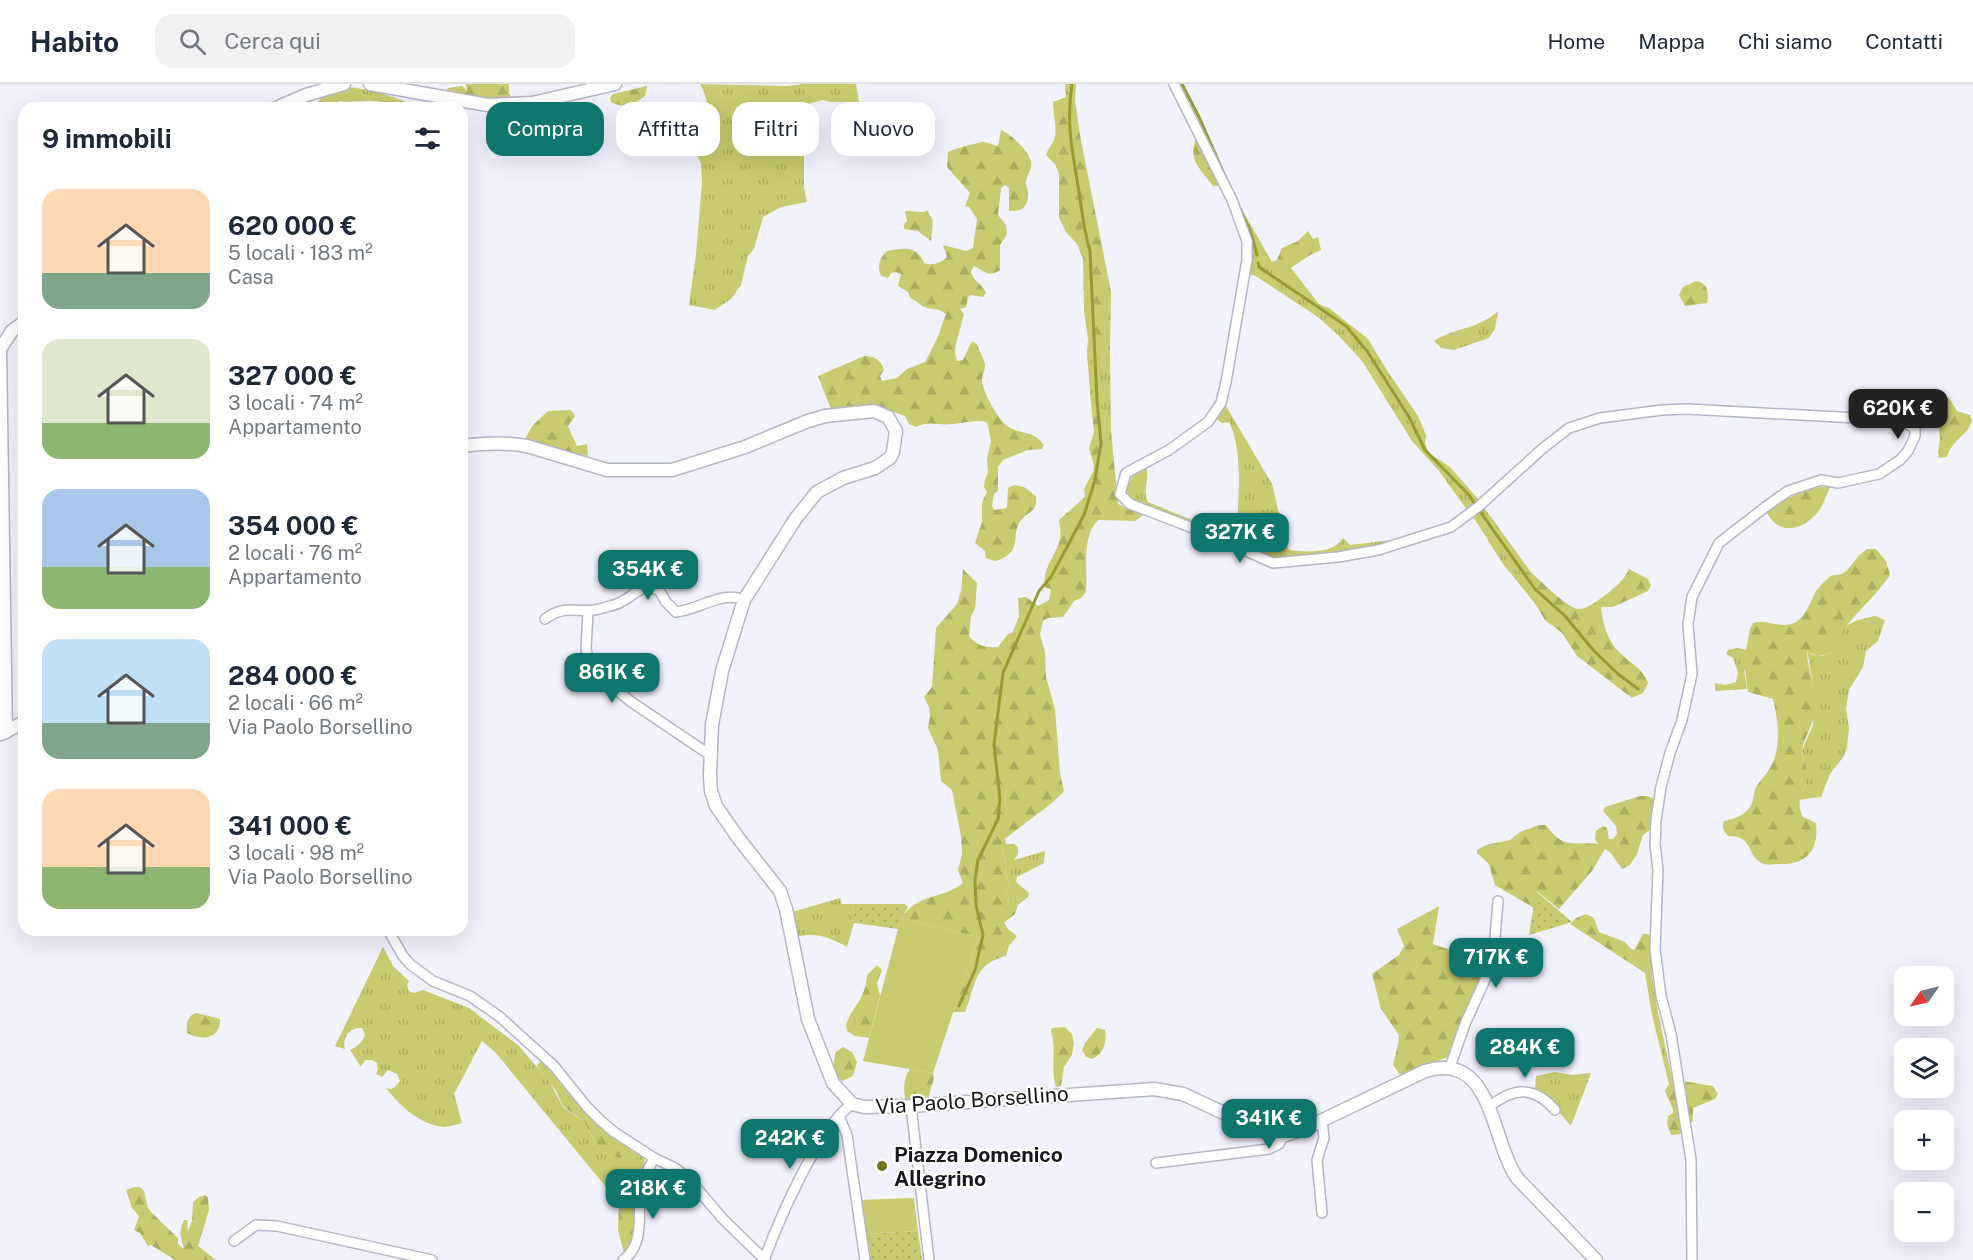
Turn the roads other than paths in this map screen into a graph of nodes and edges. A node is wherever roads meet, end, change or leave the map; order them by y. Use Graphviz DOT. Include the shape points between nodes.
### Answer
graph roads {
  1 [pos="344,84"];
  2 [pos="370,84"];
  3 [pos="615,84"];
  4 [pos="1174,84"];
  5 [pos="290,102"];
  6 [pos="18,327"];
  7 [pos="468,445"];
  8 [pos="744,600"];
  9 [pos="588,611"];
  10 [pos="544,620"];
  11 [pos="18,725"];
  12 [pos="3,733"];
  13 [pos="710,755"];
  14 [pos="1498,901"];
  15 [pos="391,936"];
  16 [pos="1450,1066"];
  17 [pos="852,1104"];
  18 [pos="911,1106"];
  19 [pos="1490,1106"];
  20 [pos="1555,1110"];
  21 [pos="839,1116"];
  22 [pos="1322,1121"];
  23 [pos="1283,1136"];
  24 [pos="654,1158"];
  25 [pos="1156,1163"];
  26 [pos="1322,1213"];
  27 [pos="234,1241"];
  28 [pos="432,1260"];
  29 [pos="623,1260"];
  30 [pos="765,1260"];
  31 [pos="865,1260"];
  32 [pos="929,1260"];
  33 [pos="1596,1260"];
  34 [pos="1692,1260"];
  1 -- 5 [label="street"];
  2 -- 3 [label="street" via="488,105 532,103"];
  4 -- 34 [label="street" via="1232,200 1247,241 1247,260 1221,403 1208,422 1126,473 1120,494 1130,504 1273,563 1316,559 1378,550 1451,526 1569,428 1600,418 1687,409 1895,420 1915,429 1908,451 1879,474 1838,483 1821,480 1788,491 1768,505 1719,543 1692,597 1688,624 1692,674 1661,787 1655,844 1655,949 1691,1160"];
  6 -- 12 [label="street" via="0,349"];
  7 -- 8 [label="street, Via Paolo Borsellino" via="514,443 608,470 672,470 754,444 808,420 874,411 888,417 896,431 890,458 818,492 796,518"];
  8 -- 9 [label="street" via="730,596 676,612 659,590 648,587 621,603"];
  8 -- 13 [label="street, Via Paolo Borsellino" via="722,671"];
  9 -- 10 [label="street" via="558,611"];
  9 -- 13 [label="street" via="586,649 590,668 630,701"];
  11 -- 12 [label="street"];
  13 -- 17 [label="street, Via Paolo Borsellino" via="711,791 716,806 780,891 808,1019 833,1083"];
  14 -- 16 [label="street" via="1492,962"];
  15 -- 24 [label="street" via="411,965 500,1017 554,1066 600,1120"];
  16 -- 19 [label="street" via="1462,1071"];
  16 -- 22 [label="street" via="1425,1071"];
  17 -- 18 [label="street, Via Paolo Borsellino"];
  17 -- 21 [label="street"];
  18 -- 23 [label="street, Via Paolo Borsellino" via="1154,1089 1184,1094 1246,1125"];
  18 -- 32 [label="street"];
  19 -- 20 [label="street" via="1514,1092 1533,1093 1545,1098"];
  19 -- 33 [label="street" via="1508,1165"];
  21 -- 30 [label="street" via="797,1184"];
  21 -- 31 [label="street" via="849,1143"];
  22 -- 23 [label="street"];
  22 -- 26 [label="street" via="1324,1138 1317,1160"];
  23 -- 25 [label="street" via="1279,1144 1269,1149"];
  24 -- 29 [label="street" via="642,1185 639,1232 634,1248"];
  24 -- 30 [label="street" via="688,1179"];
  27 -- 28 [label="street" via="256,1225 277,1227"];
}
